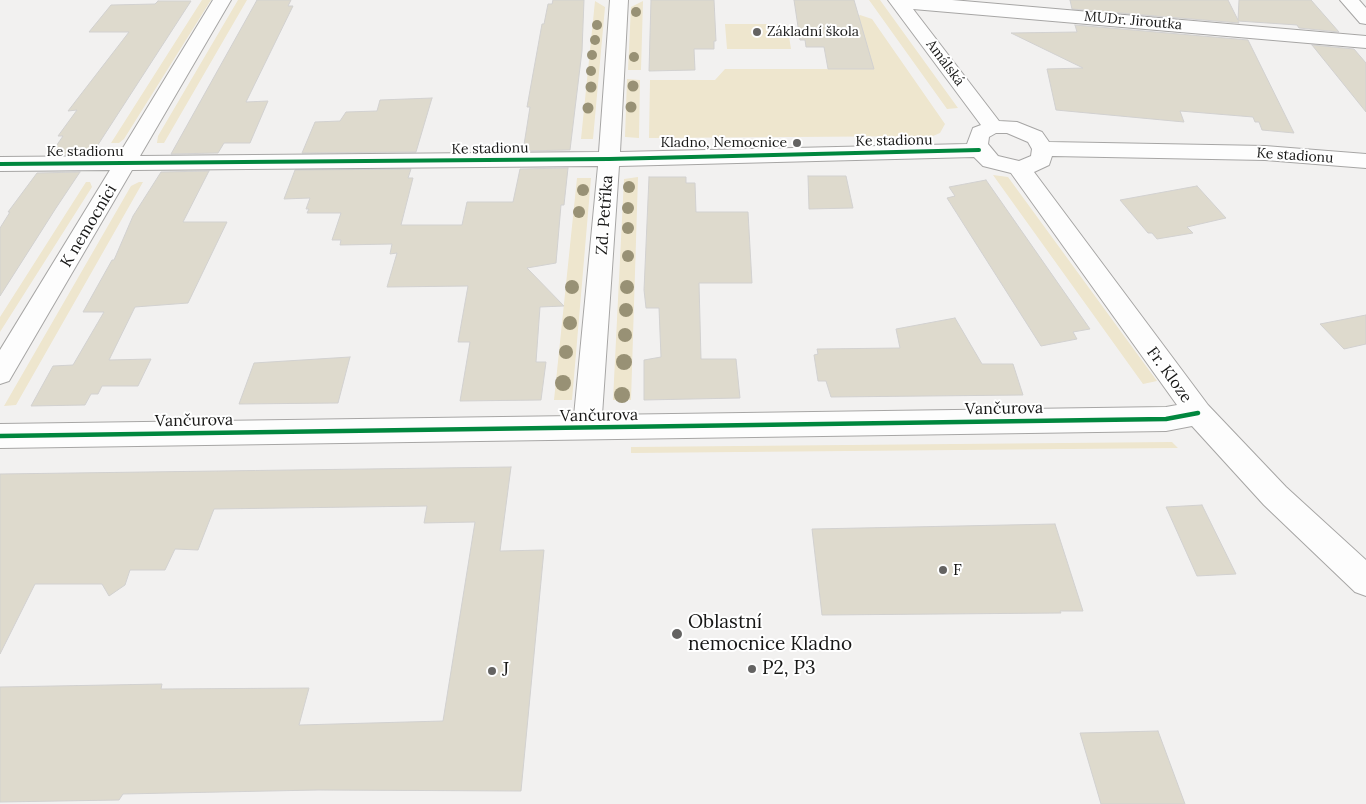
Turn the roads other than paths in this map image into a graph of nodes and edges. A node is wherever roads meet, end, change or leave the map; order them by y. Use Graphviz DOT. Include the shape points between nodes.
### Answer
graph roads {
  1 [pos="222,0"];
  2 [pos="618,0"];
  3 [pos="1349,0"];
  4 [pos="898,2"];
  5 [pos="950,3"];
  6 [pos="1366,19"];
  7 [pos="1366,42"];
  8 [pos="993,127"];
  9 [pos="1043,148"];
  10 [pos="979,150"];
  11 [pos="609,159"];
  12 [pos="1366,161"];
  13 [pos="0,164"];
  14 [pos="126,164"];
  15 [pos="1019,168"];
  16 [pos="0,373"];
  17 [pos="1198,413"];
  18 [pos="588,429"];
  19 [pos="0,436"];
  20 [pos="1366,581"];
  1 -- 14 [label="street, K nemocnici"];
  2 -- 11 [label="street, Zd. Petříka"];
  3 -- 6 [label="street"];
  4 -- 5 [label="street, MUDr. Jiroutka"];
  4 -- 8 [label="street, Amálská"];
  5 -- 7 [label="street, MUDr. Jiroutka"];
  8 -- 9 [label="street" via="1028,132"];
  8 -- 10 [label="street" via="980,133 976,144"];
  9 -- 12 [label="street, Ke stadionu" via="1265,153"];
  9 -- 15 [label="street" via="1036,164"];
  10 -- 11 [label="street, Ke stadionu"];
  10 -- 15 [label="street" via="991,161"];
  11 -- 14 [label="street, Ke stadionu"];
  11 -- 18 [label="street, Zd. Petříka"];
  13 -- 14 [label="street, Ke stadionu"];
  14 -- 16 [label="street, K nemocnici"];
  15 -- 17 [label="street, Fr. Kloze"];
  17 -- 18 [label="street, Vančurova" via="1166,419"];
  17 -- 20 [label="street, Fr. Kloze" via="1275,496"];
  18 -- 19 [label="street, Vančurova"];
}
